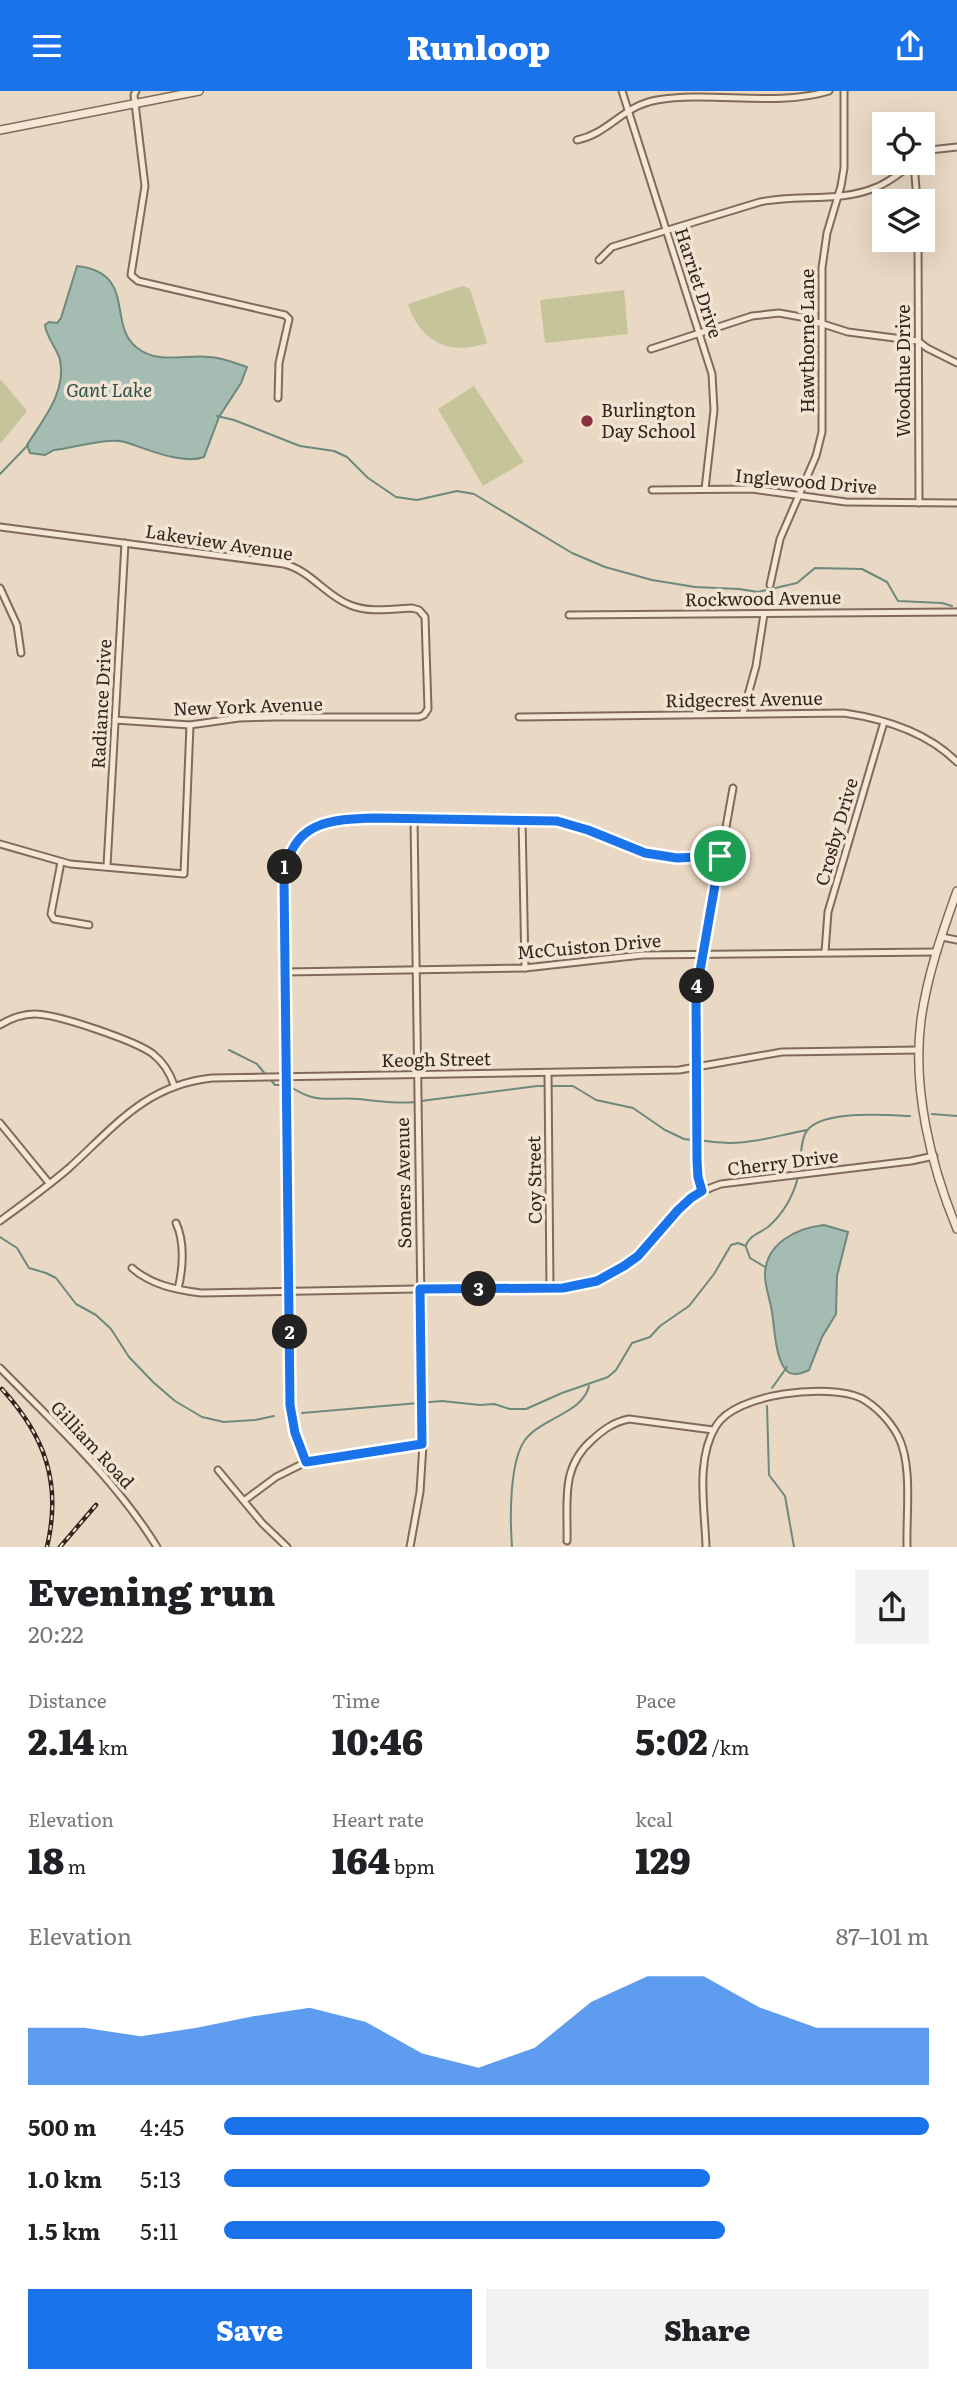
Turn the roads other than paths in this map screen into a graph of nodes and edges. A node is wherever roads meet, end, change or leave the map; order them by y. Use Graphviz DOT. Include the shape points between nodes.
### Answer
graph roads {
  1 [pos="136,91"];
  2 [pos="199,91"];
  3 [pos="622,91"];
  4 [pos="829,91"];
  5 [pos="844,91"];
  6 [pos="135,105"];
  7 [pos="628,110"];
  8 [pos="0,130"];
  9 [pos="577,140"];
  10 [pos="957,147"];
  11 [pos="935,149"];
  12 [pos="896,175"];
  13 [pos="837,196"];
  14 [pos="667,231"];
  15 [pos="918,252"];
  16 [pos="599,260"];
  17 [pos="822,324"];
  18 [pos="700,333"];
  19 [pos="918,341"];
  20 [pos="651,349"];
  21 [pos="957,363"];
  22 [pos="278,398"];
  23 [pos="705,489"];
  24 [pos="652,490"];
  25 [pos="798,494"];
  26 [pos="919,503"];
  27 [pos="957,503"];
  28 [pos="0,527"];
  29 [pos="124,543"];
  30 [pos="770,585"];
  31 [pos="0,588"];
  32 [pos="957,612"];
  33 [pos="764,614"];
  34 [pos="569,615"];
  35 [pos="21,653"];
  36 [pos="743,713"];
  37 [pos="424,715"];
  38 [pos="519,717"];
  39 [pos="115,720"];
  40 [pos="884,722"];
  41 [pos="190,725"];
  42 [pos="957,762"];
  43 [pos="733,788"];
  44 [pos="414,818"];
  45 [pos="522,819"];
  46 [pos="0,844"];
  47 [pos="720,856"];
  48 [pos="61,862"];
  49 [pos="107,866"];
  50 [pos="957,891"];
  51 [pos="89,925"];
  52 [pos="942,937"];
  53 [pos="957,940"];
  54 [pos="825,952"];
  55 [pos="937,952"];
  56 [pos="702,954"];
  57 [pos="525,968"];
  58 [pos="415,969"];
  59 [pos="286,972"];
  60 [pos="0,1025"];
  61 [pos="919,1050"];
  62 [pos="697,1068"];
  63 [pos="548,1073"];
  64 [pos="417,1074"];
  65 [pos="287,1076"];
  66 [pos="174,1085"];
  67 [pos="0,1123"];
  68 [pos="933,1156"];
  69 [pos="49,1183"];
  70 [pos="702,1191"];
  71 [pos="0,1221"];
  72 [pos="176,1223"];
  73 [pos="957,1229"];
  74 [pos="132,1268"];
  75 [pos="550,1288"];
  76 [pos="178,1289"];
  77 [pos="420,1289"];
  78 [pos="290,1292"];
  79 [pos="0,1368"];
  80 [pos="713,1430"];
  81 [pos="422,1444"];
  82 [pos="306,1462"];
  83 [pos="218,1470"];
  84 [pos="245,1500"];
  85 [pos="567,1541"];
  86 [pos="157,1546"];
  87 [pos="287,1546"];
  88 [pos="410,1546"];
  89 [pos="706,1546"];
  90 [pos="907,1546"];
  1 -- 6 [label="street"];
  2 -- 6 [label="street"];
  3 -- 7 [label="street, Harriet Drive"];
  4 -- 7 [label="street" via="672,98"];
  5 -- 13 [label="street, Hawthorne Lane" via="844,168"];
  6 -- 8 [label="street"];
  6 -- 22 [label="street" via="145,185 131,275 138,281 287,317"];
  7 -- 9 [label="street" via="593,137"];
  7 -- 14 [label="street, Harriet Drive"];
  10 -- 11 [label="street"];
  12 -- 13 [label="street" via="878,187"];
  13 -- 14 [label="street" via="776,198"];
  13 -- 17 [label="street, Hawthorne Lane" via="824,249"];
  14 -- 16 [label="street" via="612,247"];
  14 -- 18 [label="street, Harriet Drive"];
  15 -- 19 [label="street, Woodhue Drive"];
  17 -- 18 [label="street" via="791,314 764,313"];
  17 -- 19 [label="street" via="863,335"];
  17 -- 25 [label="street, Hawthorne Lane" via="822,432"];
  18 -- 20 [label="street"];
  18 -- 23 [label="street, Harriet Drive" via="715,396"];
  19 -- 21 [label="street"];
  19 -- 26 [label="street, Woodhue Drive"];
  23 -- 24 [label="street, Inglewood Drive"];
  23 -- 25 [label="street, Inglewood Drive"];
  25 -- 26 [label="street, Inglewood Drive" via="846,502"];
  25 -- 30 [label="street, Hawthorne Lane" via="780,539"];
  26 -- 27 [label="street, Inglewood Drive"];
  28 -- 29 [label="street, Lakeview Avenue"];
  29 -- 37 [label="street, Lakeview Avenue" via="290,565 352,606 412,608 422,613 428,702"];
  29 -- 39 [label="street, Radiance Drive"];
  31 -- 35 [label="street" via="17,625"];
  32 -- 33 [label="street, Rockwood Avenue"];
  33 -- 34 [label="street, Rockwood Avenue"];
  33 -- 36 [label="street"];
  36 -- 38 [label="street, Ridgecrest Avenue"];
  36 -- 40 [label="street, Ridgecrest Avenue" via="844,713"];
  37 -- 41 [label="street, New York Avenue" via="264,717"];
  39 -- 41 [label="street, New York Avenue"];
  39 -- 49 [label="street, Radiance Drive"];
  40 -- 42 [label="street, Ridgecrest Avenue" via="924,737"];
  40 -- 54 [label="street, Crosby Drive" via="828,912"];
  41 -- 49 [label="street" via="184,874"];
  43 -- 47 [label="street"];
  44 -- 45 [label="street"];
  44 -- 58 [label="street, Somers Avenue"];
  44 -- 59 [label="street" via="332,820 300,839 288,858 284,878"];
  45 -- 47 [label="street" via="573,824 654,855"];
  45 -- 57 [label="street"];
  46 -- 48 [label="street"];
  47 -- 56 [label="street"];
  48 -- 49 [label="street"];
  48 -- 51 [label="street" via="51,914 54,919"];
  50 -- 52 [label="street"];
  52 -- 53 [label="street"];
  52 -- 55 [label="street"];
  54 -- 55 [label="street, McCuiston Drive"];
  54 -- 56 [label="street, McCuiston Drive"];
  55 -- 61 [label="street" via="923,1003"];
  56 -- 57 [label="street, McCuiston Drive" via="619,956"];
  56 -- 62 [label="street" via="696,994"];
  57 -- 58 [label="street, McCuiston Drive"];
  58 -- 59 [label="street, McCuiston Drive"];
  58 -- 64 [label="street, Somers Avenue"];
  59 -- 65 [label="street"];
  60 -- 66 [label="street" via="28,1014 53,1016 143,1047 159,1059"];
  61 -- 62 [label="street, Keogh Street" via="782,1052"];
  61 -- 68 [label="street"];
  62 -- 63 [label="street, Keogh Street"];
  62 -- 70 [label="street" via="697,1161"];
  63 -- 64 [label="street, Keogh Street"];
  63 -- 75 [label="street, Coy Street"];
  64 -- 65 [label="street, Keogh Street"];
  64 -- 77 [label="street, Somers Avenue"];
  65 -- 66 [label="street, Keogh Street" via="212,1078"];
  65 -- 78 [label="street"];
  66 -- 69 [label="street, Keogh Street" via="135,1109"];
  67 -- 69 [label="street"];
  68 -- 70 [label="street, Cherry Drive"];
  68 -- 73 [label="street"];
  69 -- 71 [label="street, Keogh Street"];
  70 -- 75 [label="street, Cherry Drive" via="624,1266 597,1281"];
  72 -- 76 [label="street" via="182,1249"];
  74 -- 76 [label="street, Cherry Drive" via="152,1281"];
  75 -- 77 [label="street, Cherry Drive"];
  76 -- 78 [label="street, Cherry Drive"];
  77 -- 78 [label="street, Cherry Drive"];
  77 -- 81 [label="street, Somers Avenue"];
  78 -- 82 [label="street" via="290,1405"];
  79 -- 86 [label="street, Gilliam Road" via="108,1481"];
  80 -- 85 [label="street" via="629,1419 599,1433 583,1447 570,1469"];
  80 -- 89 [label="street" via="704,1467"];
  80 -- 90 [label="street" via="726,1415 771,1396 825,1392 861,1398 889,1422 903,1450"];
  81 -- 82 [label="street"];
  81 -- 88 [label="street, Somers Avenue" via="421,1492"];
  82 -- 84 [label="street"];
  83 -- 84 [label="street"];
  84 -- 87 [label="street"];
}
